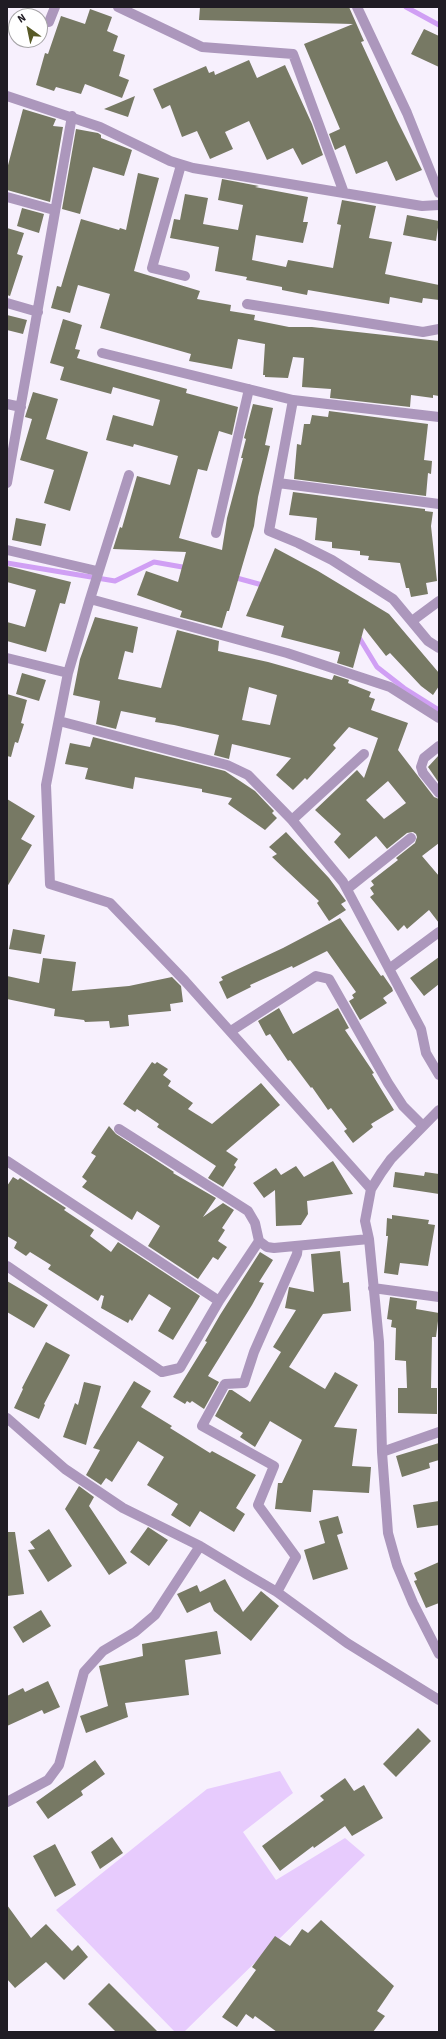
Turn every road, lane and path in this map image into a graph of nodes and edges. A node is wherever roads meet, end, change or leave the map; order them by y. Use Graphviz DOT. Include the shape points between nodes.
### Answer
graph roads {
  1 [pos="55,7"];
  2 [pos="118,7"];
  3 [pos="357,7"];
  4 [pos="49,22"];
  5 [pos="7,96"];
  6 [pos="72,116"];
  7 [pos="181,165"];
  8 [pos="344,193"];
  9 [pos="439,194"];
  10 [pos="7,197"];
  11 [pos="439,204"];
  12 [pos="54,210"];
  13 [pos="185,276"];
  14 [pos="7,303"];
  15 [pos="247,304"];
  16 [pos="38,312"];
  17 [pos="439,329"];
  18 [pos="102,353"];
  19 [pos="248,389"];
  20 [pos="293,400"];
  21 [pos="7,404"];
  22 [pos="21,407"];
  23 [pos="439,417"];
  24 [pos="439,422"];
  25 [pos="129,475"];
  26 [pos="7,483"];
  27 [pos="278,483"];
  28 [pos="439,504"];
  29 [pos="216,533"];
  30 [pos="7,550"];
  31 [pos="97,571"];
  32 [pos="90,599"];
  33 [pos="439,601"];
  34 [pos="412,621"];
  35 [pos="439,648"];
  36 [pos="7,658"];
  37 [pos="68,673"];
  38 [pos="439,718"];
  39 [pos="59,721"];
  40 [pos="439,746"];
  41 [pos="364,754"];
  42 [pos="439,793"];
  43 [pos="292,820"];
  44 [pos="411,838"];
  45 [pos="347,889"];
  46 [pos="439,932"];
  47 [pos="389,969"];
  48 [pos="231,1031"];
  49 [pos="439,1075"];
  50 [pos="439,1110"];
  51 [pos="423,1126"];
  52 [pos="119,1129"];
  53 [pos="7,1161"];
  54 [pos="371,1189"];
  55 [pos="369,1239"];
  56 [pos="259,1242"];
  57 [pos="298,1246"];
  58 [pos="7,1266"];
  59 [pos="373,1288"];
  60 [pos="439,1297"];
  61 [pos="219,1301"];
  62 [pos="7,1418"];
  63 [pos="439,1432"];
  64 [pos="382,1452"];
  65 [pos="200,1546"];
  66 [pos="277,1592"];
  67 [pos="436,1637"];
  68 [pos="439,1654"];
  69 [pos="439,1700"];
  70 [pos="7,1802"];
  1 -- 4 [label="street"];
  2 -- 8 [label="street" via="202,47 293,54"];
  3 -- 9 [label="street" via="407,113"];
  5 -- 6 [label="street"];
  6 -- 7 [label="street" via="100,126"];
  6 -- 12 [label="street"];
  7 -- 8 [label="street"];
  7 -- 13 [label="street" via="152,268"];
  8 -- 11 [label="street" via="422,206"];
  10 -- 12 [label="street"];
  12 -- 16 [label="street"];
  14 -- 16 [label="street"];
  15 -- 17 [label="street" via="423,332"];
  16 -- 22 [label="street"];
  18 -- 19 [label="street"];
  19 -- 20 [label="street"];
  19 -- 29 [label="street"];
  20 -- 23 [label="street"];
  20 -- 27 [label="street"];
  21 -- 22 [label="street"];
  22 -- 26 [label="street"];
  23 -- 24 [label="street"];
  25 -- 31 [label="street"];
  27 -- 28 [label="street"];
  27 -- 34 [label="street" via="269,532 332,560 393,599"];
  30 -- 31 [label="street"];
  31 -- 32 [label="street"];
  32 -- 37 [label="street"];
  32 -- 38 [label="street" via="287,653 390,687"];
  33 -- 34 [label="street"];
  34 -- 35 [label="street" via="428,641"];
  36 -- 37 [label="street"];
  37 -- 39 [label="street"];
  39 -- 43 [label="street" via="238,769 248,775"];
  39 -- 48 [label="street" via="46,785 50,884 110,903"];
  40 -- 42 [label="street" via="424,758 421,767"];
  41 -- 43 [label="street"];
  43 -- 45 [label="street" via="329,863"];
  44 -- 45 [label="street"];
  45 -- 47 [label="street"];
  46 -- 47 [label="street"];
  47 -- 49 [label="street" via="421,1029 426,1053"];
  48 -- 51 [label="street" via="316,976 329,980 388,1083 408,1112"];
  48 -- 54 [label="street"];
  50 -- 51 [label="street"];
  51 -- 54 [label="street" via="392,1159"];
  52 -- 56 [label="street" via="248,1211 255,1223"];
  53 -- 61 [label="street"];
  54 -- 55 [label="street" via="365,1221"];
  55 -- 57 [label="street"];
  55 -- 59 [label="street"];
  56 -- 57 [label="street" via="274,1248"];
  56 -- 61 [label="street"];
  57 -- 66 [label="street" via="297,1254 254,1352 244,1383 225,1384 202,1426 274,1466 258,1505 296,1558"];
  58 -- 61 [label="street" via="162,1372 180,1368"];
  59 -- 60 [label="street"];
  59 -- 64 [label="street" via="379,1342"];
  62 -- 65 [label="street" via="66,1469 117,1504"];
  63 -- 64 [label="street"];
  64 -- 67 [label="street" via="388,1533 397,1565 413,1603"];
  65 -- 66 [label="street"];
  65 -- 70 [label="street" via="155,1614 135,1632 103,1651 84,1672 59,1765 48,1780"];
  66 -- 69 [label="street" via="347,1643"];
  67 -- 68 [label="street"];
}
